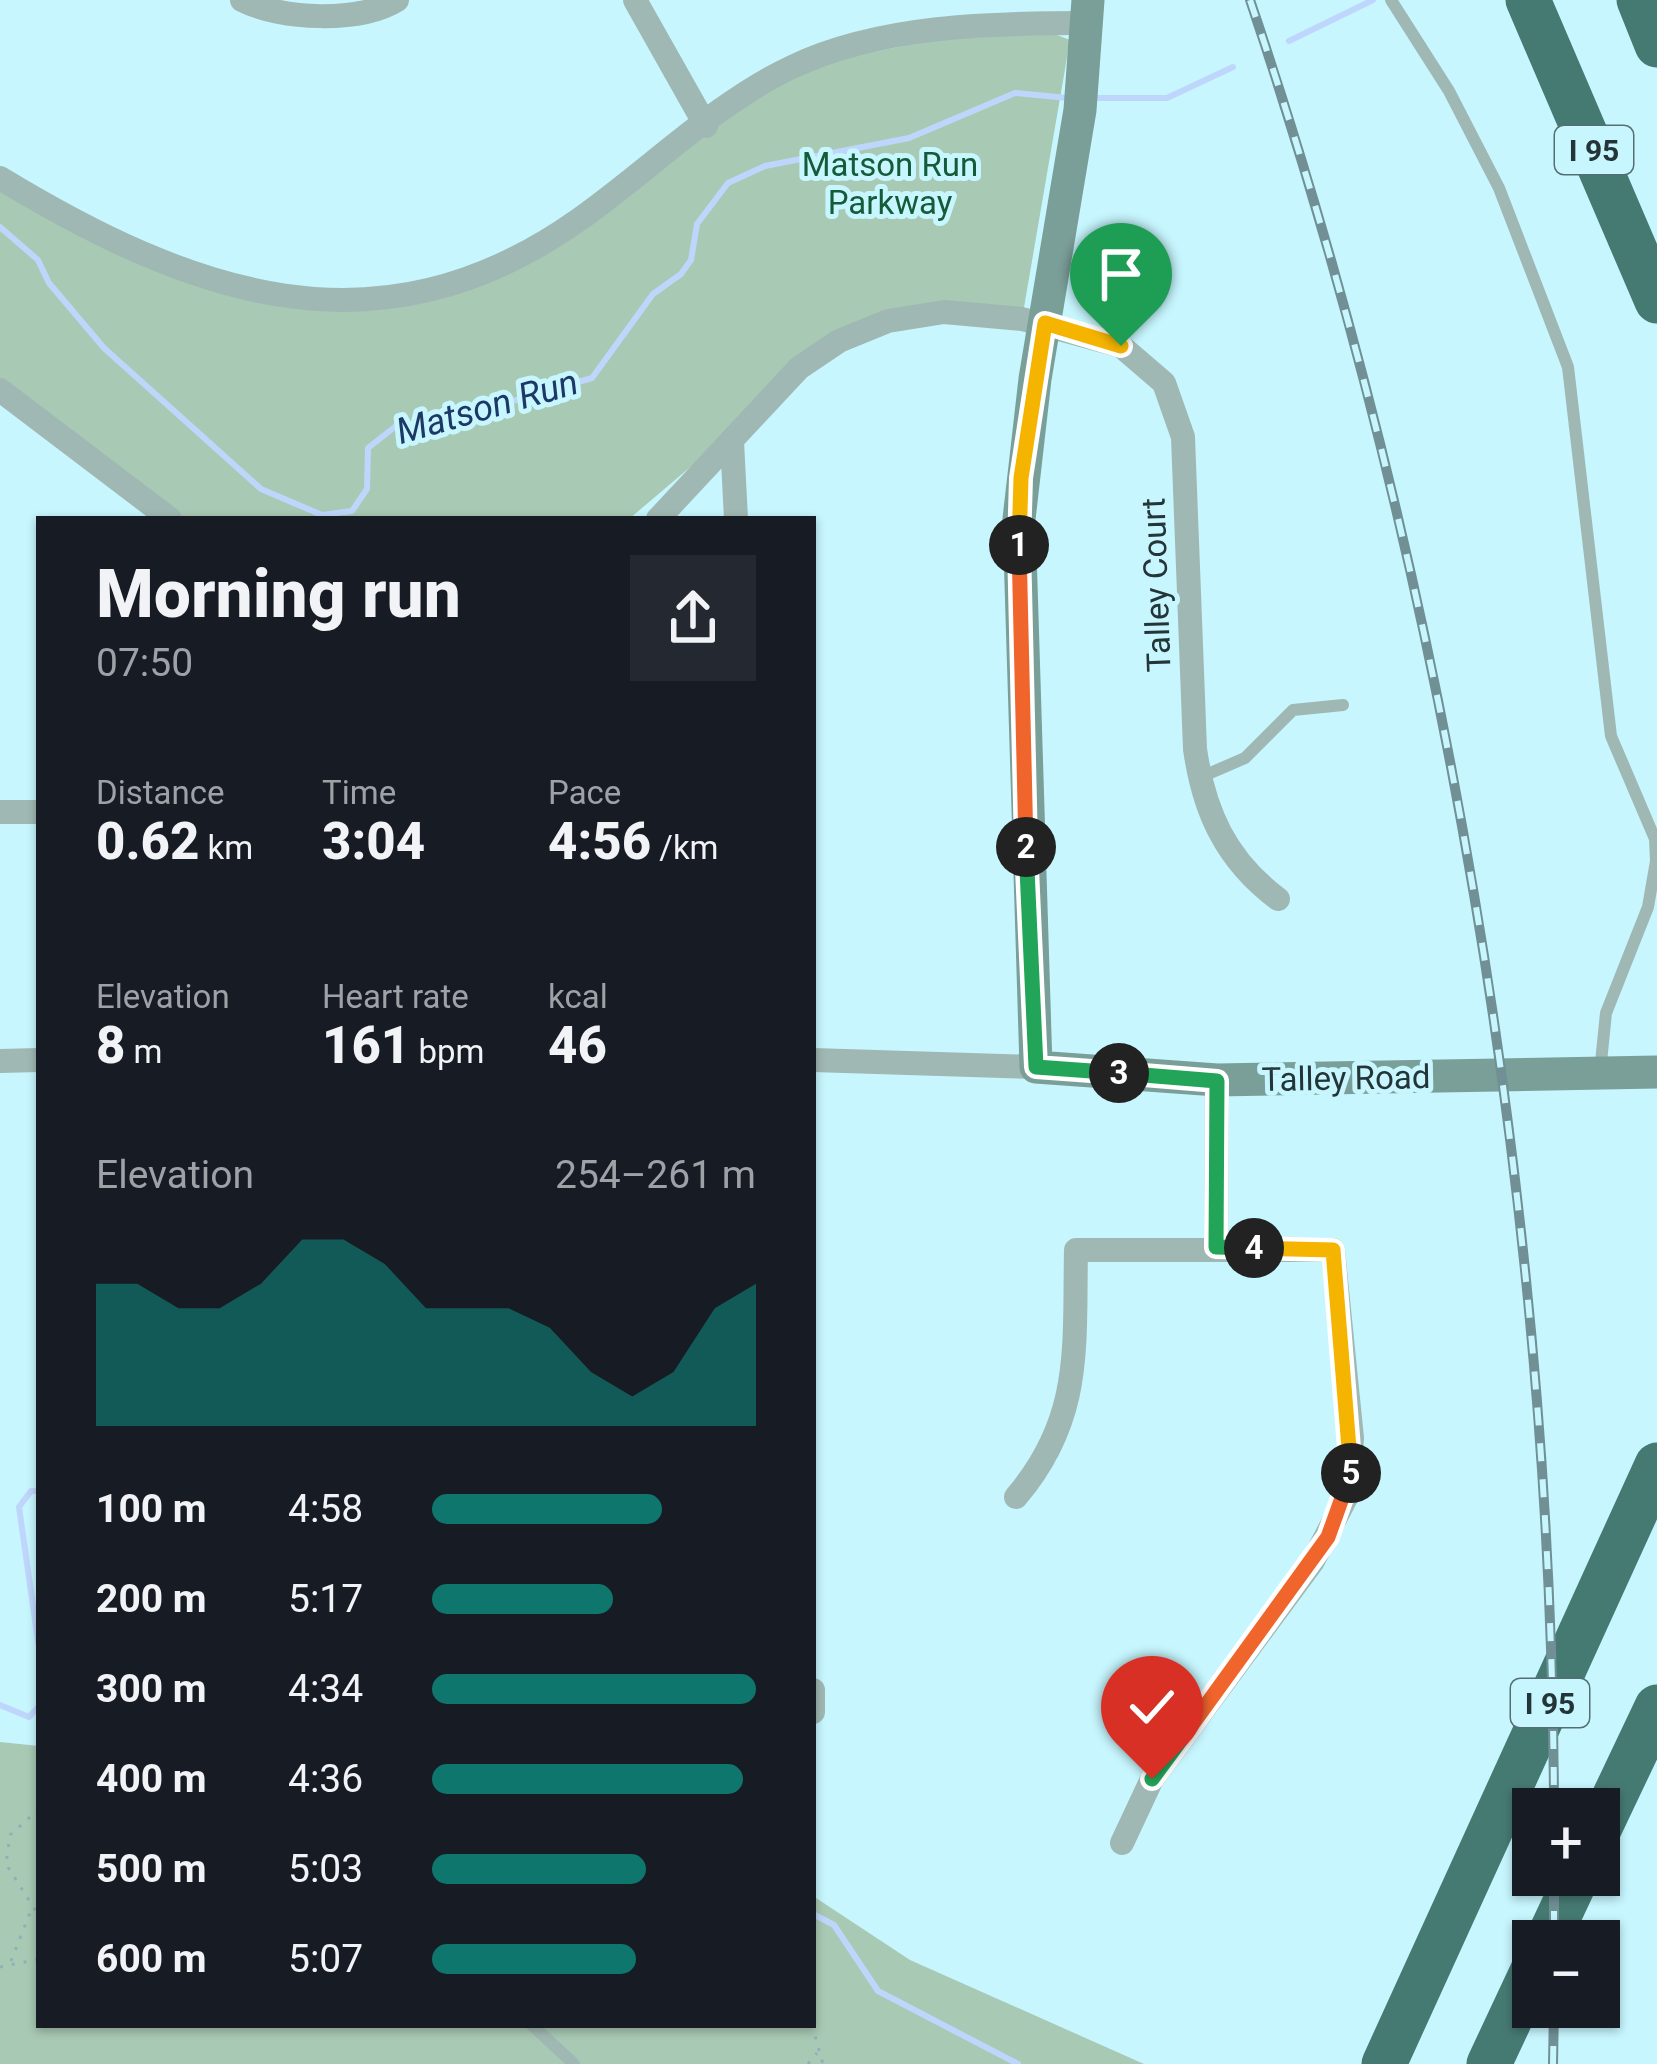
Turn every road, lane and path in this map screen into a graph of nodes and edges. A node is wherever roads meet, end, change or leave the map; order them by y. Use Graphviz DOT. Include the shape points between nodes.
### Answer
graph roads {
  1 [pos="242,0"];
  2 [pos="397,0"];
  3 [pos="634,0"];
  4 [pos="1528,0"];
  5 [pos="1639,0"];
  6 [pos="1392,3"];
  7 [pos="313,7"];
  8 [pos="1088,12"];
  9 [pos="1657,45"];
  10 [pos="706,126"];
  11 [pos="0,178"];
  12 [pos="1657,301"];
  13 [pos="1045,323"];
  14 [pos="0,390"];
  15 [pos="732,441"];
  16 [pos="166,516"];
  17 [pos="661,516"];
  18 [pos="736,516"];
  19 [pos="1343,705"];
  20 [pos="1199,778"];
  21 [pos="0,812"];
  22 [pos="36,812"];
  23 [pos="1278,898"];
  24 [pos="36,1060"];
  25 [pos="816,1060"];
  26 [pos="0,1061"];
  27 [pos="1036,1067"];
  28 [pos="1657,1072"];
  29 [pos="1600,1073"];
  30 [pos="1217,1081"];
  31 [pos="1216,1247"];
  32 [pos="1657,1465"];
  33 [pos="1016,1497"];
  34 [pos="1657,1708"];
  35 [pos="1618,1788"];
  36 [pos="36,1812"];
  37 [pos="1122,1843"];
  38 [pos="31,1910"];
  39 [pos="36,1914"];
  40 [pos="36,1959"];
  41 [pos="11,1961"];
  42 [pos="0,1966"];
  43 [pos="1512,2015"];
  44 [pos="535,2028"];
  45 [pos="813,2028"];
  46 [pos="818,2052"];
  47 [pos="574,2064"];
  48 [pos="808,2064"];
  49 [pos="823,2064"];
  50 [pos="1384,2064"];
  51 [pos="1489,2064"];
  1 -- 7 [label="street" via="258,8"];
  2 -- 7 [label="street" via="377,13"];
  3 -- 10 [label="street"];
  4 -- 12 [label="highway, I 95"];
  5 -- 9 [label="highway"];
  6 -- 29 [label="lane" via="1499,188 1568,367 1611,736 1655,839 1656,861 1648,907 1606,1013"];
  8 -- 10 [label="street" via="841,50 792,67"];
  8 -- 13 [label="street"];
  10 -- 11 [label="street" via="574,223 489,270 380,298 292,298 206,281 124,249"];
  13 -- 15 [label="street, Talley Court" via="944,312 876,326 800,368"];
  13 -- 20 [label="street, Talley Court" via="1136,356 1164,382 1179,416"];
  13 -- 27 [label="street" via="1021,478 1018,560"];
  14 -- 16 [label="street"];
  15 -- 17 [label="street, Talley Court"];
  15 -- 18 [label="street"];
  19 -- 20 [label="lane" via="1294,710 1245,758"];
  20 -- 23 [label="street, Talley Court" via="1223,841"];
  21 -- 22 [label="street"];
  24 -- 26 [label="street"];
  25 -- 27 [label="street"];
  27 -- 30 [label="street, Talley Road"];
  28 -- 29 [label="street, Talley Road"];
  29 -- 30 [label="street, Talley Road"];
  30 -- 31 [label="street"];
  31 -- 33 [label="street" via="1076,1250 1069,1405 1048,1454"];
  31 -- 37 [label="street" via="1333,1250 1352,1466 1328,1537 1152,1779"];
  32 -- 50 [label="highway, I 95"];
  34 -- 35 [label="highway"];
  36 -- 38 [label="path" via="10,1835 6,1864"];
  38 -- 39 [label="path"];
  38 -- 41 [label="path"];
  40 -- 41 [label="path"];
  41 -- 42 [label="path"];
  43 -- 51 [label="highway"];
  44 -- 47 [label="lane"];
  45 -- 46 [label="path"];
  46 -- 48 [label="path"];
  46 -- 49 [label="path"];
}
